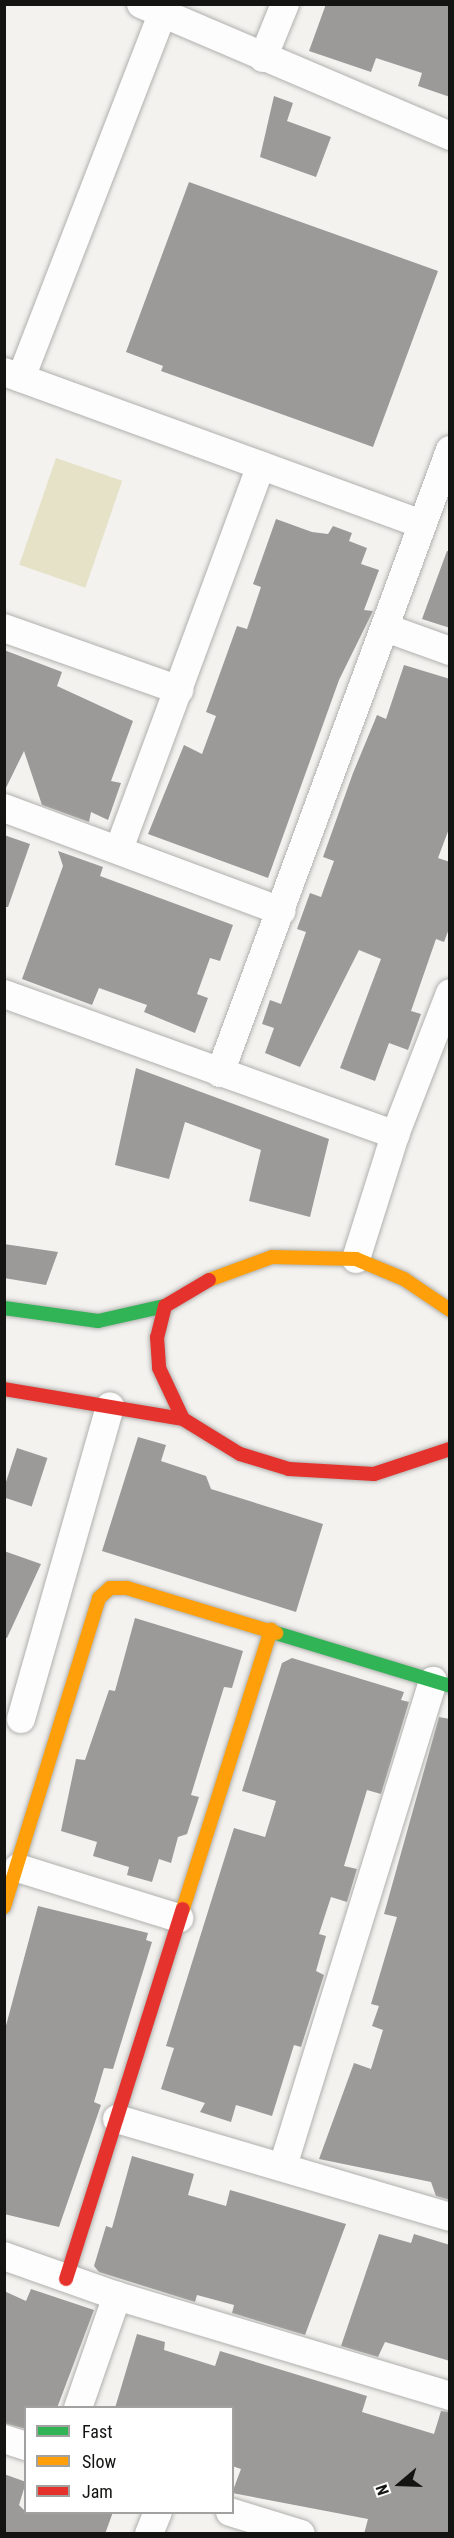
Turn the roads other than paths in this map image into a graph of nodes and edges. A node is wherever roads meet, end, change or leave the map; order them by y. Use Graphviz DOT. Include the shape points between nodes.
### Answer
graph roads {
  1 [pos="285,4"];
  2 [pos="152,9"];
  3 [pos="263,58"];
  4 [pos="450,135"];
  5 [pos="13,375"];
  6 [pos="450,450"];
  7 [pos="261,465"];
  8 [pos="422,524"];
  9 [pos="4,628"];
  10 [pos="386,628"];
  11 [pos="450,651"];
  12 [pos="179,690"];
  13 [pos="4,808"];
  14 [pos="119,849"];
  15 [pos="281,911"];
  16 [pos="450,993"];
  17 [pos="4,994"];
  18 [pos="438,1064"];
  19 [pos="220,1072"];
  20 [pos="395,1135"];
  21 [pos="356,1259"];
  22 [pos="165,1306"];
  23 [pos="4,1308"];
  24 [pos="450,1310"];
  25 [pos="4,1389"];
  26 [pos="110,1406"];
  27 [pos="183,1419"];
  28 [pos="450,1449"];
  29 [pos="433,1459"];
  30 [pos="450,1459"];
  31 [pos="271,1630"];
  32 [pos="441,1684"];
  33 [pos="13,1716"];
  34 [pos="57,1732"];
  35 [pos="18,1868"];
  36 [pos="4,1907"];
  37 [pos="179,1918"];
  38 [pos="117,2119"];
  39 [pos="283,2166"];
  40 [pos="449,2216"];
  41 [pos="4,2256"];
  42 [pos="66,2279"];
  43 [pos="117,2296"];
  44 [pos="450,2396"];
  45 [pos="79,2406"];
  46 [pos="4,2439"];
  47 [pos="24,2445"];
  48 [pos="234,2513"];
  49 [pos="157,2514"];
  50 [pos="149,2534"];
  51 [pos="302,2534"];
  1 -- 3 [label="street"];
  2 -- 3 [label="street"];
  2 -- 5 [label="street"];
  3 -- 4 [label="street"];
  5 -- 7 [label="street"];
  6 -- 8 [label="street"];
  7 -- 8 [label="street"];
  7 -- 12 [label="street"];
  8 -- 10 [label="street"];
  9 -- 12 [label="street"];
  10 -- 11 [label="street"];
  10 -- 15 [label="street"];
  12 -- 14 [label="street"];
  13 -- 14 [label="street"];
  14 -- 15 [label="street"];
  15 -- 19 [label="street"];
  16 -- 18 [label="street"];
  17 -- 19 [label="street"];
  18 -- 20 [label="street"];
  19 -- 20 [label="street"];
  20 -- 21 [label="street"];
  21 -- 22 [label="street" via="304,1254 238,1265"];
  21 -- 24 [label="street" via="404,1279"];
  22 -- 23 [label="street" via="98,1321"];
  22 -- 27 [label="street" via="157,1337 159,1368"];
  25 -- 26 [label="street"];
  26 -- 27 [label="street"];
  26 -- 33 [label="street"];
  27 -- 29 [label="street" via="240,1454 289,1469 374,1474"];
  28 -- 29 [label="street"];
  29 -- 30 [label="street"];
  31 -- 32 [label="street"];
  31 -- 34 [label="street" via="126,1587 110,1588 99,1598"];
  31 -- 37 [label="street"];
  32 -- 39 [label="street"];
  33 -- 34 [label="street"];
  34 -- 35 [label="street"];
  35 -- 36 [label="street"];
  35 -- 37 [label="street"];
  37 -- 38 [label="street"];
  38 -- 39 [label="street"];
  38 -- 42 [label="street"];
  39 -- 40 [label="street"];
  41 -- 42 [label="street"];
  42 -- 43 [label="street"];
  43 -- 44 [label="street"];
  43 -- 45 [label="street"];
  46 -- 47 [label="street"];
  48 -- 51 [label="street"];
  49 -- 50 [label="street"];
}
